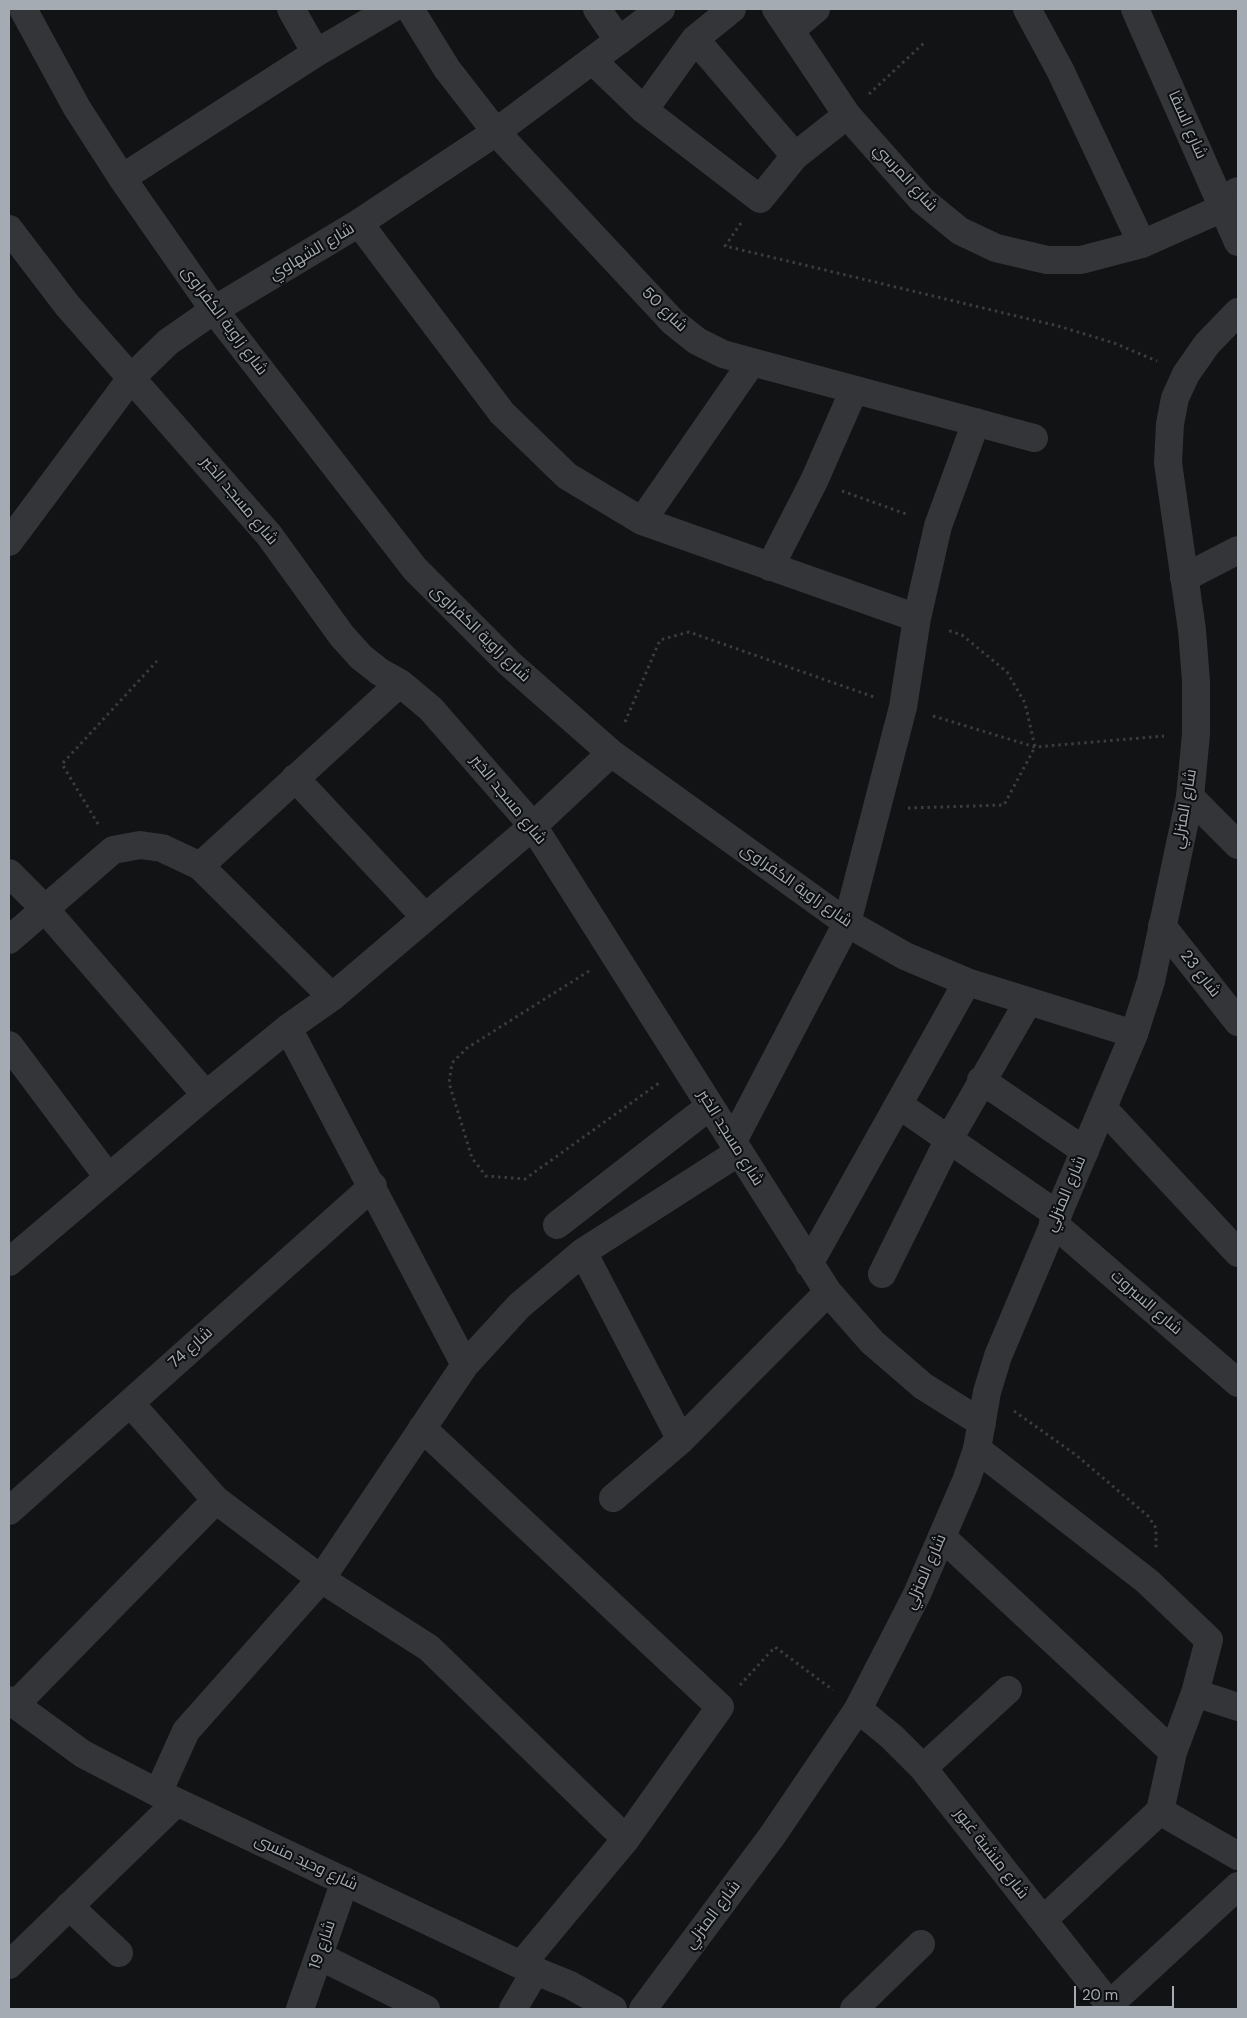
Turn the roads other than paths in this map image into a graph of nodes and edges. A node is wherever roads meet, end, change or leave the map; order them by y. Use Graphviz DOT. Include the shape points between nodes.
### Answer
graph roads {
  1 [pos="23,9"];
  2 [pos="292,9"];
  3 [pos="391,9"];
  4 [pos="410,9"];
  5 [pos="598,9"];
  6 [pos="661,9"];
  7 [pos="732,9"];
  8 [pos="816,9"];
  9 [pos="1027,9"];
  10 [pos="1135,9"];
  11 [pos="784,19"];
  12 [pos="695,39"];
  13 [pos="619,41"];
  14 [pos="316,53"];
  15 [pos="593,61"];
  16 [pos="644,110"];
  17 [pos="847,115"];
  18 [pos="496,132"];
  19 [pos="794,156"];
  20 [pos="122,178"];
  21 [pos="1227,200"];
  22 [pos="359,224"];
  23 [pos="9,229"];
  24 [pos="1238,242"];
  25 [pos="1142,244"];
  26 [pos="214,310"];
  27 [pos="1238,312"];
  28 [pos="752,362"];
  29 [pos="132,377"];
  30 [pos="854,390"];
  31 [pos="976,422"];
  32 [pos="1034,438"];
  33 [pos="642,521"];
  34 [pos="9,542"];
  35 [pos="1238,550"];
  36 [pos="770,567"];
  37 [pos="1184,578"];
  38 [pos="917,618"];
  39 [pos="400,682"];
  40 [pos="611,753"];
  41 [pos="294,778"];
  42 [pos="1190,797"];
  43 [pos="534,826"];
  44 [pos="1238,845"];
  45 [pos="200,866"];
  46 [pos="9,873"];
  47 [pos="44,908"];
  48 [pos="425,917"];
  49 [pos="848,923"];
  50 [pos="1162,926"];
  51 [pos="9,940"];
  52 [pos="967,982"];
  53 [pos="332,997"];
  54 [pos="1028,1002"];
  55 [pos="1238,1022"];
  56 [pos="288,1028"];
  57 [pos="1134,1034"];
  58 [pos="9,1046"];
  59 [pos="982,1080"];
  60 [pos="206,1095"];
  61 [pos="898,1105"];
  62 [pos="710,1106"];
  63 [pos="1103,1108"];
  64 [pos="948,1139"];
  65 [pos="736,1147"];
  66 [pos="1084,1151"];
  67 [pos="108,1177"];
  68 [pos="373,1186"];
  69 [pos="1056,1219"];
  70 [pos="557,1225"];
  71 [pos="583,1252"];
  72 [pos="1238,1253"];
  73 [pos="9,1262"];
  74 [pos="809,1264"];
  75 [pos="882,1274"];
  76 [pos="828,1292"];
  77 [pos="465,1365"];
  78 [pos="1237,1380"];
  79 [pos="130,1403"];
  80 [pos="422,1428"];
  81 [pos="979,1436"];
  82 [pos="681,1440"];
  83 [pos="613,1498"];
  84 [pos="216,1500"];
  85 [pos="9,1510"];
  86 [pos="942,1537"];
  87 [pos="321,1579"];
  88 [pos="1008,1690"];
  89 [pos="1195,1693"];
  90 [pos="12,1702"];
  91 [pos="1238,1707"];
  92 [pos="858,1709"];
  93 [pos="1173,1752"];
  94 [pos="924,1768"];
  95 [pos="168,1797"];
  96 [pos="1160,1812"];
  97 [pos="626,1839"];
  98 [pos="1238,1856"];
  99 [pos="346,1881"];
  100 [pos="1238,1886"];
  101 [pos="69,1906"];
  102 [pos="1043,1920"];
  103 [pos="921,1944"];
  104 [pos="118,1953"];
  105 [pos="319,1956"];
  106 [pos="9,1965"];
  107 [pos="528,1968"];
  108 [pos="1111,2007"];
  109 [pos="300,2009"];
  110 [pos="426,2009"];
  111 [pos="512,2009"];
  112 [pos="613,2009"];
  113 [pos="643,2009"];
  114 [pos="854,2009"];
  1 -- 20 [label="street, شارع زاوية الكفراوى" via="77,108"];
  2 -- 14 [label="street"];
  3 -- 14 [label="street"];
  4 -- 18 [label="street, شارع 50" via="447,69"];
  5 -- 13 [label="street"];
  6 -- 13 [label="street, شارع الشهاوي"];
  7 -- 12 [label="street"];
  8 -- 11 [label="street"];
  9 -- 25 [label="street" via="1060,70"];
  10 -- 21 [label="street, شارع السقا"];
  11 -- 17 [label="street, شارع المرسي"];
  12 -- 16 [label="street"];
  12 -- 19 [label="street"];
  13 -- 15 [label="street, شارع الشهاوي"];
  14 -- 20 [label="street"];
  15 -- 16 [label="street"];
  15 -- 18 [label="street, شارع الشهاوي"];
  16 -- 19 [label="street" via="760,199"];
  17 -- 19 [label="street"];
  17 -- 25 [label="street, شارع المرسي" via="922,200 960,231 996,248 1047,260 1081,260"];
  18 -- 22 [label="street, شارع الشهاوي"];
  18 -- 28 [label="street, شارع 50" via="673,322 723,354"];
  20 -- 26 [label="street, شارع زاوية الكفراوى"];
  21 -- 24 [label="street, شارع السقا"];
  21 -- 25 [label="street, شارع المرسي"];
  22 -- 26 [label="street, شارع الشهاوي"];
  22 -- 33 [label="street" via="502,413 566,476"];
  23 -- 29 [label="street, شارع مسجد الخير" via="67,305"];
  26 -- 29 [label="street, شارع الشهاوي" via="168,342"];
  26 -- 40 [label="street, شارع زاوية الكفراوى" via="415,569 510,664"];
  27 -- 37 [label="street, شارع المنزلي" via="1206,344 1175,398 1168,463"];
  28 -- 30 [label="street, شارع 50"];
  28 -- 33 [label="street"];
  29 -- 34 [label="street, شارع الشهاوي"];
  29 -- 39 [label="street, شارع مسجد الخير" via="269,535 342,636 361,657"];
  30 -- 31 [label="street, شارع 50"];
  30 -- 36 [label="street" via="814,481"];
  31 -- 32 [label="street, شارع 50"];
  31 -- 38 [label="street" via="938,526"];
  33 -- 36 [label="street"];
  35 -- 37 [label="street"];
  36 -- 38 [label="street"];
  37 -- 42 [label="street, شارع المنزلي" via="1196,681 1196,734"];
  38 -- 49 [label="street" via="903,707"];
  39 -- 41 [label="street"];
  39 -- 43 [label="street, شارع مسجد الخير" via="431,709"];
  40 -- 43 [label="street"];
  40 -- 49 [label="street, شارع زاوية الكفراوى"];
  41 -- 45 [label="street"];
  41 -- 48 [label="street"];
  42 -- 44 [label="street"];
  42 -- 50 [label="street, شارع المنزلي"];
  43 -- 48 [label="street"];
  43 -- 62 [label="street, شارع مسجد الخير"];
  45 -- 47 [label="street" via="162,848 140,845 113,850"];
  45 -- 53 [label="street"];
  46 -- 47 [label="street"];
  47 -- 51 [label="street"];
  47 -- 60 [label="street"];
  48 -- 53 [label="street"];
  49 -- 52 [label="street, شارع زاوية الكفراوى" via="906,956"];
  49 -- 65 [label="street"];
  50 -- 55 [label="street, شارع 23"];
  50 -- 57 [label="street, شارع المنزلي" via="1151,981"];
  52 -- 54 [label="street, شارع زاوية الكفراوى"];
  52 -- 61 [label="street"];
  53 -- 56 [label="street"];
  54 -- 57 [label="street, شارع زاوية الكفراوى"];
  54 -- 59 [label="street"];
  56 -- 60 [label="street"];
  56 -- 68 [label="street"];
  57 -- 63 [label="street, شارع المنزلي"];
  58 -- 67 [label="street"];
  59 -- 64 [label="street"];
  59 -- 66 [label="street"];
  60 -- 67 [label="street"];
  61 -- 64 [label="street, شارع السبروت"];
  61 -- 74 [label="street"];
  62 -- 65 [label="street, شارع مسجد الخير"];
  62 -- 70 [label="street"];
  63 -- 66 [label="street, شارع المنزلي"];
  63 -- 72 [label="street"];
  64 -- 69 [label="street, شارع السبروت"];
  64 -- 75 [label="street"];
  65 -- 71 [label="street"];
  65 -- 74 [label="street, شارع مسجد الخير"];
  66 -- 69 [label="street, شارع المنزلي"];
  67 -- 73 [label="street"];
  68 -- 77 [label="street"];
  68 -- 79 [label="street, شارع 74"];
  69 -- 78 [label="street, شارع السبروت"];
  69 -- 81 [label="street, شارع المنزلي" via="998,1356"];
  71 -- 77 [label="street" via="518,1306"];
  71 -- 82 [label="street"];
  74 -- 76 [label="street, شارع مسجد الخير"];
  76 -- 81 [label="street, شارع مسجد الخير" via="872,1342"];
  76 -- 82 [label="street"];
  77 -- 80 [label="street"];
  79 -- 84 [label="street"];
  79 -- 85 [label="street, شارع 74"];
  80 -- 87 [label="street"];
  80 -- 97 [label="street" via="720,1707"];
  81 -- 86 [label="street, شارع المنزلي"];
  81 -- 89 [label="street, شارع مسجد الخير" via="1147,1581 1209,1640"];
  82 -- 83 [label="street"];
  84 -- 87 [label="street"];
  84 -- 90 [label="street"];
  86 -- 92 [label="street, شارع المنزلي"];
  86 -- 93 [label="street"];
  87 -- 95 [label="street" via="186,1731"];
  87 -- 97 [label="street" via="429,1648"];
  88 -- 94 [label="street"];
  89 -- 91 [label="street"];
  89 -- 93 [label="street"];
  90 -- 95 [label="street, شارع وحيد منسى" via="84,1754"];
  92 -- 94 [label="street, شارع منشية غبور"];
  92 -- 113 [label="street, شارع المنزلي" via="772,1836"];
  93 -- 96 [label="street"];
  94 -- 102 [label="street, شارع منشية غبور"];
  95 -- 99 [label="street, شارع وحيد منسى"];
  95 -- 101 [label="street"];
  96 -- 98 [label="street"];
  96 -- 102 [label="street"];
  97 -- 107 [label="street"];
  99 -- 105 [label="street, شارع 19"];
  99 -- 107 [label="street, شارع وحيد منسى"];
  100 -- 108 [label="street"];
  101 -- 104 [label="street"];
  101 -- 106 [label="street"];
  102 -- 108 [label="street, شارع منشية غبور"];
  103 -- 114 [label="street"];
  105 -- 109 [label="street, شارع 19"];
  105 -- 110 [label="street"];
  107 -- 111 [label="street"];
  107 -- 112 [label="street, شارع وحيد منسى" via="570,1985"];
}
